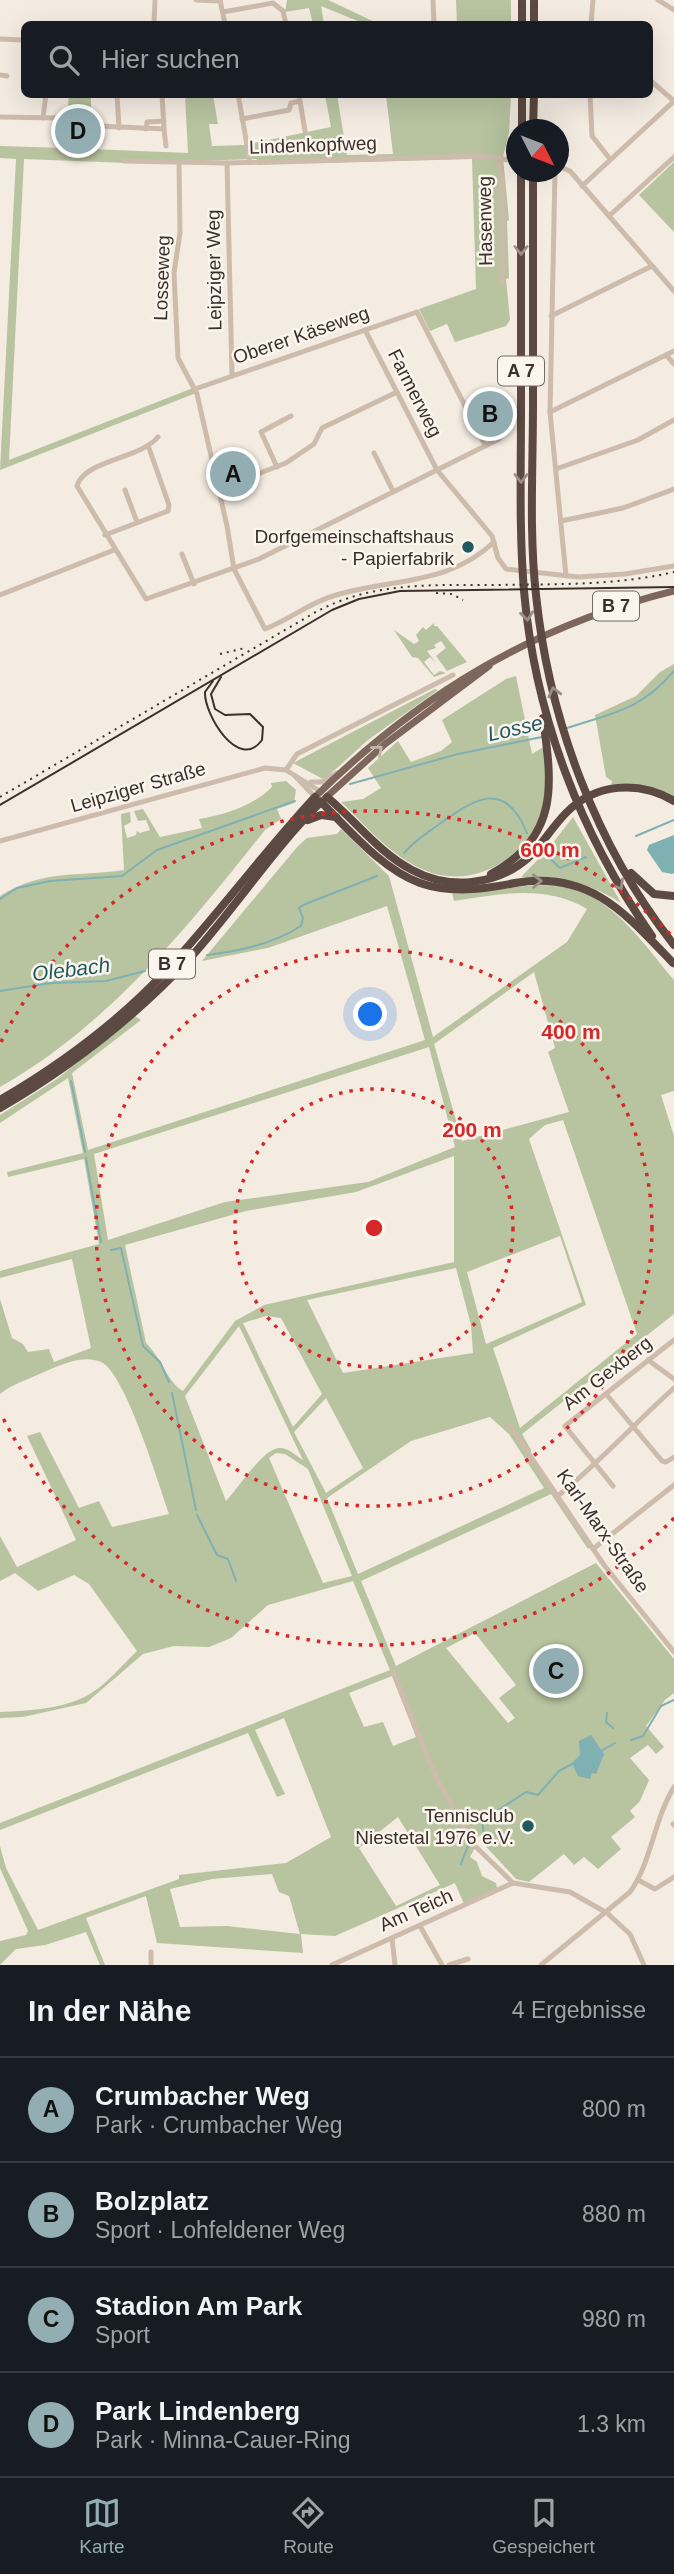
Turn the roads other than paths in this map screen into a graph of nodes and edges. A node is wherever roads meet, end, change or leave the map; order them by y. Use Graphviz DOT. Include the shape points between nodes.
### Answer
graph roads {
  1 [pos="155,0"];
  2 [pos="196,0"];
  3 [pos="433,0"];
  4 [pos="522,0"];
  5 [pos="534,0"];
  6 [pos="593,0"];
  7 [pos="658,0"];
  8 [pos="220,1"];
  9 [pos="674,10"];
  10 [pos="223,12"];
  11 [pos="154,21"];
  12 [pos="224,21"];
  13 [pos="286,21"];
  14 [pos="433,21"];
  15 [pos="522,21"];
  16 [pos="534,21"];
  17 [pos="591,21"];
  18 [pos="0,39"];
  19 [pos="21,40"];
  20 [pos="653,83"];
  21 [pos="46,98"];
  22 [pos="117,98"];
  23 [pos="162,98"];
  24 [pos="239,98"];
  25 [pos="299,98"];
  26 [pos="522,98"];
  27 [pos="534,98"];
  28 [pos="590,98"];
  29 [pos="674,101"];
  30 [pos="0,117"];
  31 [pos="43,118"];
  32 [pos="60,118"];
  33 [pos="242,119"];
  34 [pos="522,119"];
  35 [pos="533,119"];
  36 [pos="164,121"];
  37 [pos="98,126"];
  38 [pos="119,128"];
  39 [pos="146,129"];
  40 [pos="164,129"];
  41 [pos="305,131"];
  42 [pos="166,146"];
  43 [pos="674,158"];
  44 [pos="500,159"];
  45 [pos="610,159"];
  46 [pos="506,160"];
  47 [pos="124,161"];
  48 [pos="250,162"];
  49 [pos="179,163"];
  50 [pos="227,163"];
  51 [pos="569,172"];
  52 [pos="522,182"];
  53 [pos="533,182"];
  54 [pos="555,182"];
  55 [pos="582,186"];
  56 [pos="609,216"];
  57 [pos="652,265"];
  58 [pos="502,283"];
  59 [pos="674,291"];
  60 [pos="551,316"];
  61 [pos="365,330"];
  62 [pos="674,351"];
  63 [pos="666,355"];
  64 [pos="674,364"];
  65 [pos="232,376"];
  66 [pos="195,389"];
  67 [pos="397,392"];
  68 [pos="550,412"];
  69 [pos="291,416"];
  70 [pos="674,420"];
  71 [pos="158,437"];
  72 [pos="499,439"];
  73 [pos="485,445"];
  74 [pos="149,448"];
  75 [pos="374,453"];
  76 [pos="277,467"];
  77 [pos="556,469"];
  78 [pos="437,470"];
  79 [pos="219,489"];
  80 [pos="674,489"];
  81 [pos="125,490"];
  82 [pos="393,491"];
  83 [pos="561,521"];
  84 [pos="138,522"];
  85 [pos="106,535"];
  86 [pos="494,542"];
  87 [pos="114,550"];
  88 [pos="182,554"];
  89 [pos="674,566"];
  90 [pos="234,569"];
  91 [pos="566,576"];
  92 [pos="194,584"];
  93 [pos="674,592"];
  94 [pos="0,596"];
  95 [pos="489,666"];
  96 [pos="453,675"];
  97 [pos="545,716"];
  98 [pos="286,770"];
  99 [pos="342,770"];
  100 [pos="293,774"];
  101 [pos="308,782"];
  102 [pos="321,797"];
  103 [pos="674,803"];
  104 [pos="336,817"];
  105 [pos="302,822"];
  106 [pos="0,841"];
  107 [pos="611,845"];
  108 [pos="469,886"];
  109 [pos="674,896"];
  110 [pos="674,945"];
  111 [pos="673,964"];
  112 [pos="0,1100"];
  113 [pos="0,1108"];
  114 [pos="674,1340"];
  115 [pos="648,1360"];
  116 [pos="674,1380"];
  117 [pos="674,1388"];
  118 [pos="606,1394"];
  119 [pos="632,1425"];
  120 [pos="510,1426"];
  121 [pos="674,1457"];
  122 [pos="595,1465"];
  123 [pos="674,1485"];
  124 [pos="613,1486"];
  125 [pos="559,1494"];
  126 [pos="593,1549"];
  127 [pos="674,1652"];
  128 [pos="393,1672"];
  129 [pos="674,1787"];
  130 [pos="674,1877"];
  131 [pos="638,1880"];
  132 [pos="513,1883"];
  133 [pos="607,1913"];
  134 [pos="420,1926"];
  135 [pos="392,1938"];
  136 [pos="150,1952"];
  137 [pos="468,1959"];
  138 [pos="347,1962"];
  139 [pos="152,1965"];
  140 [pos="332,1965"];
  141 [pos="395,1965"];
  142 [pos="442,1965"];
  143 [pos="449,1965"];
  144 [pos="541,1965"];
  145 [pos="644,1965"];
  1 -- 11 [label="street"];
  2 -- 8 [label="street"];
  3 -- 14 [label="street"];
  4 -- 15 [label="highway"];
  5 -- 16 [label="highway"];
  6 -- 17 [label="street"];
  7 -- 9 [label="street"];
  8 -- 10 [label="street"];
  10 -- 12 [label="street"];
  10 -- 13 [label="street" via="273,3 284,11"];
  18 -- 19 [label="street"];
  20 -- 29 [label="street"];
  21 -- 31 [label="street"];
  22 -- 38 [label="street"];
  23 -- 36 [label="street"];
  24 -- 33 [label="street"];
  25 -- 33 [label="street" via="289,110"];
  25 -- 41 [label="street"];
  26 -- 34 [label="highway"];
  27 -- 35 [label="highway"];
  28 -- 45 [label="street" via="592,136"];
  29 -- 45 [label="street"];
  30 -- 31 [label="street"];
  31 -- 32 [label="street"];
  33 -- 48 [label="street"];
  36 -- 39 [label="street" via="147,122"];
  36 -- 40 [label="street"];
  37 -- 38 [label="street"];
  38 -- 39 [label="street"];
  39 -- 40 [label="street"];
  40 -- 42 [label="street"];
  43 -- 56 [label="street"];
  44 -- 46 [label="street, Lindenkopfweg"];
  44 -- 48 [label="street, Lindenkopfweg"];
  44 -- 58 [label="street, Hasenweg"];
  45 -- 55 [label="street"];
  47 -- 49 [label="street, Lindenkopfweg"];
  48 -- 50 [label="street, Lindenkopfweg"];
  49 -- 50 [label="street, Lindenkopfweg"];
  49 -- 66 [label="street, Losseweg" via="180,233 174,273 177,342 180,365"];
  50 -- 65 [label="street, Leipziger Weg"];
  51 -- 55 [label="street"];
  52 -- 97 [label="highway, A 7, one-way" via="522,560"];
  107 -- 53 [label="highway, A 7, one-way" via="560,716 548,669 534,558"];
  54 -- 60 [label="street"];
  55 -- 56 [label="street"];
  56 -- 57 [label="street"];
  57 -- 59 [label="street"];
  57 -- 60 [label="street"];
  60 -- 68 [label="street"];
  61 -- 65 [label="street, Oberer Käseweg"];
  61 -- 67 [label="street, Farmerweg"];
  61 -- 73 [label="street, Oberer Käseweg" via="417,312"];
  62 -- 63 [label="street"];
  63 -- 64 [label="street"];
  63 -- 68 [label="street"];
  65 -- 66 [label="street, Oberer Käseweg"];
  66 -- 79 [label="street, Losseweg"];
  67 -- 76 [label="street" via="322,428 311,447"];
  67 -- 78 [label="street, Farmerweg"];
  68 -- 77 [label="street"];
  69 -- 76 [label="street" via="261,432"];
  70 -- 77 [label="street" via="638,440"];
  71 -- 74 [label="street"];
  72 -- 73 [label="street"];
  73 -- 78 [label="street"];
  74 -- 84 [label="street" via="169,505 164,514"];
  74 -- 85 [label="street" via="97,467 78,481 78,492"];
  75 -- 82 [label="street"];
  76 -- 79 [label="street"];
  77 -- 83 [label="street"];
  78 -- 82 [label="street"];
  78 -- 86 [label="street, Farmerweg"];
  79 -- 90 [label="street, Losseweg"];
  80 -- 83 [label="street" via="633,505"];
  81 -- 84 [label="street"];
  82 -- 90 [label="street"];
  83 -- 91 [label="street"];
  84 -- 85 [label="street"];
  85 -- 87 [label="street"];
  86 -- 90 [label="street, Losseweg" via="466,565 331,596 265,629"];
  86 -- 91 [label="street" via="501,564 512,572"];
  87 -- 92 [label="street" via="144,598 150,600"];
  87 -- 94 [label="street"];
  88 -- 92 [label="street"];
  89 -- 91 [label="street" via="625,575"];
  90 -- 92 [label="street"];
  93 -- 95 [label="main road, B 7" via="584,617"];
  95 -- 99 [label="main road, B 7" via="433,696"];
  102 -- 95 [label="main road, B 7, one-way"];
  96 -- 98 [label="street" via="297,754"];
  97 -- 108 [label="highway" via="549,799 536,832 506,865"];
  97 -- 111 [label="highway, A 7, one-way" via="587,825 628,900"];
  98 -- 100 [label="street"];
  98 -- 106 [label="street, Leipziger Straße" via="254,770"];
  99 -- 101 [label="street" via="322,782"];
  99 -- 102 [label="main road, B 7"];
  100 -- 101 [label="street"];
  100 -- 102 [label="street"];
  101 -- 102 [label="street"];
  102 -- 104 [label="highway"];
  102 -- 105 [label="highway, B 7"];
  102 -- 108 [label="highway" via="404,865 441,881"];
  102 -- 112 [label="highway, B 7" via="127,1009 60,1062"];
  103 -- 108 [label="highway" via="639,791 597,796 573,810 523,866 499,880"];
  104 -- 105 [label="highway" via="321,814"];
  104 -- 108 [label="highway" via="379,857 410,878 440,888"];
  105 -- 113 [label="highway, B 7" via="190,957 149,999 63,1069"];
  107 -- 109 [label="highway" via="645,888"];
  107 -- 110 [label="highway, A 7"];
  108 -- 111 [label="highway, one-way" via="555,881 584,888 618,907"];
  114 -- 115 [label="street, Am Gexberg"];
  115 -- 116 [label="street"];
  115 -- 118 [label="street, Am Gexberg"];
  117 -- 119 [label="street"];
  118 -- 119 [label="street"];
  118 -- 122 [label="street, Am Gexberg" via="565,1426"];
  119 -- 121 [label="street" via="662,1461"];
  119 -- 122 [label="street"];
  120 -- 125 [label="street, Karl-Marx-Straße"];
  122 -- 124 [label="street"];
  122 -- 125 [label="street"];
  123 -- 126 [label="street"];
  125 -- 126 [label="street, Karl-Marx-Straße"];
  126 -- 127 [label="street, Karl-Marx-Straße"];
  128 -- 132 [label="street" via="448,1800 474,1845"];
  129 -- 131 [label="street"];
  130 -- 131 [label="street" via="656,1889"];
  131 -- 133 [label="street"];
  132 -- 133 [label="street" via="570,1892"];
  132 -- 134 [label="street, Am Teich"];
  133 -- 144 [label="street"];
  133 -- 145 [label="street" via="630,1934"];
  134 -- 135 [label="street, Am Teich"];
  134 -- 142 [label="street"];
  135 -- 138 [label="street, Am Teich"];
  135 -- 141 [label="street"];
  136 -- 139 [label="street"];
  137 -- 143 [label="street"];
  138 -- 140 [label="street, Am Teich"];
}
